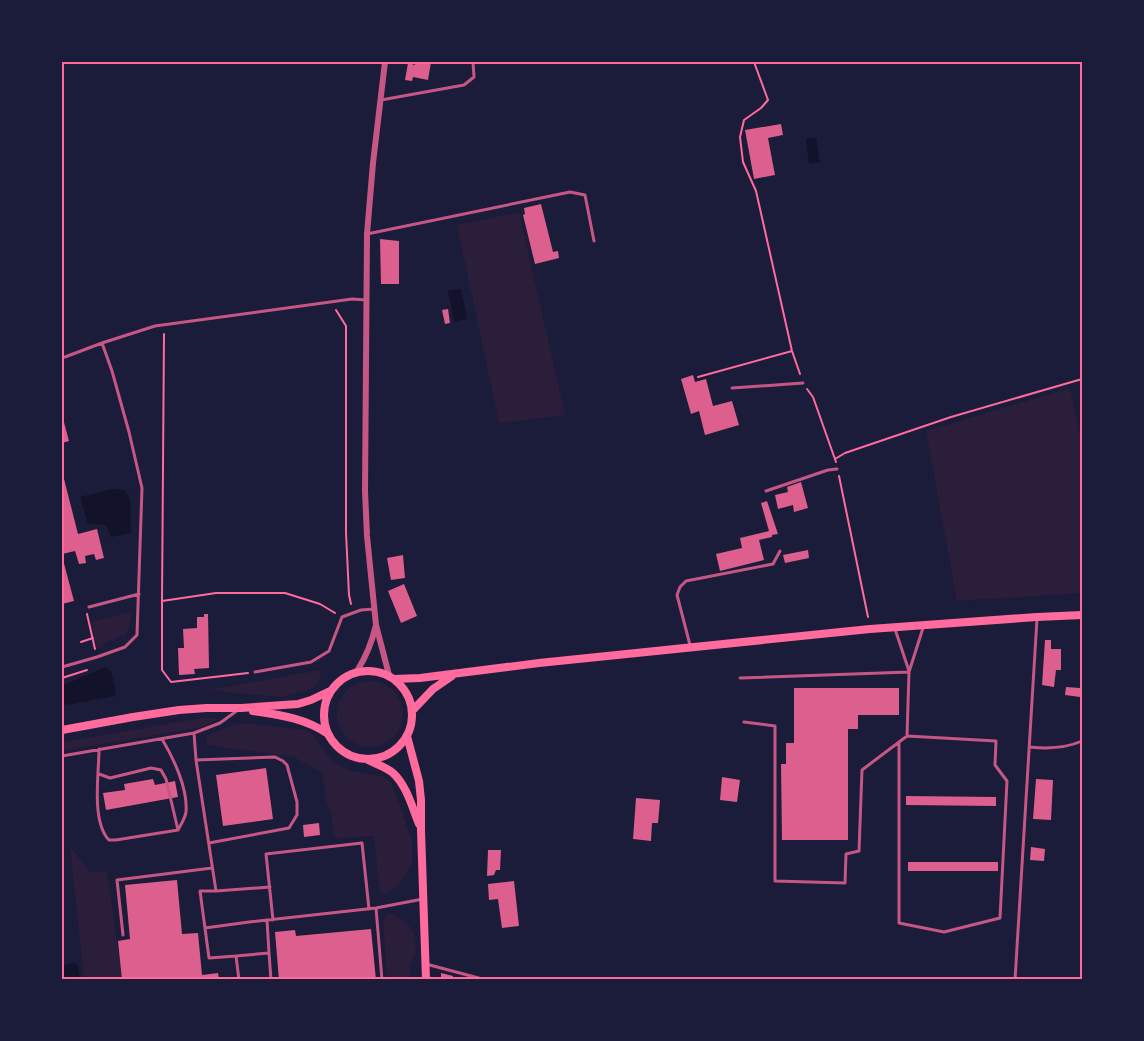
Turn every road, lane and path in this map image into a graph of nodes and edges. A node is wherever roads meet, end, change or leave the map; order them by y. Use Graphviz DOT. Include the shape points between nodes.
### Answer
graph roads {
  1 [pos="385,62"];
  2 [pos="473,62"];
  3 [pos="754,62"];
  4 [pos="381,100"];
  5 [pos="367,234"];
  6 [pos="594,241"];
  7 [pos="367,300"];
  8 [pos="331,302"];
  9 [pos="164,334"];
  10 [pos="102,343"];
  11 [pos="792,351"];
  12 [pos="65,357"];
  13 [pos="698,377"];
  14 [pos="1083,379"];
  15 [pos="803,383"];
  16 [pos="732,388"];
  17 [pos="835,459"];
  18 [pos="837,469"];
  19 [pos="766,491"];
  20 [pos="780,551"];
  21 [pos="139,594"];
  22 [pos="162,601"];
  23 [pos="89,607"];
  24 [pos="375,609"];
  25 [pos="353,614"];
  26 [pos="1083,615"];
  27 [pos="1037,617"];
  28 [pos="342,618"];
  29 [pos="376,625"];
  30 [pos="924,626"];
  31 [pos="894,627"];
  32 [pos="870,629"];
  33 [pos="93,638"];
  34 [pos="81,642"];
  35 [pos="691,647"];
  36 [pos="95,649"];
  37 [pos="62,667"];
  38 [pos="357,671"];
  39 [pos="255,672"];
  40 [pos="909,672"];
  41 [pos="453,674"];
  42 [pos="392,677"];
  43 [pos="740,678"];
  44 [pos="330,691"];
  45 [pos="241,708"];
  46 [pos="412,711"];
  47 [pos="744,722"];
  48 [pos="62,730"];
  49 [pos="194,733"];
  50 [pos="328,734"];
  51 [pos="407,736"];
  52 [pos="907,736"];
  53 [pos="162,739"];
  54 [pos="1083,741"];
  55 [pos="899,743"];
  56 [pos="1030,747"];
  57 [pos="99,749"];
  58 [pos="62,756"];
  59 [pos="367,759"];
  60 [pos="196,760"];
  61 [pos="99,774"];
  62 [pos="178,830"];
  63 [pos="421,830"];
  64 [pos="209,843"];
  65 [pos="212,868"];
  66 [pos="270,887"];
  67 [pos="216,891"];
  68 [pos="424,899"];
  69 [pos="376,908"];
  70 [pos="369,909"];
  71 [pos="267,920"];
  72 [pos="273,920"];
  73 [pos="205,928"];
  74 [pos="123,935"];
  75 [pos="269,953"];
  76 [pos="236,956"];
  77 [pos="426,964"];
  78 [pos="238,980"];
  79 [pos="271,980"];
  80 [pos="381,980"];
  81 [pos="426,980"];
  82 [pos="486,980"];
  83 [pos="1015,980"];
  1 -- 4 [label="street"];
  2 -- 4 [label="lane" via="474,78 464,85"];
  3 -- 11 [label="path" via="768,100 744,120 740,137 743,162 756,191"];
  4 -- 5 [label="street"];
  5 -- 6 [label="lane" via="570,192 585,195"];
  5 -- 7 [label="street"];
  7 -- 8 [label="lane"];
  7 -- 24 [label="street" via="365,491"];
  8 -- 10 [label="lane" via="155,326"];
  8 -- 25 [label="path" via="346,326 346,533"];
  9 -- 22 [label="path"];
  10 -- 12 [label="lane"];
  10 -- 21 [label="lane" via="142,488"];
  11 -- 13 [label="path"];
  11 -- 15 [label="path"];
  14 -- 17 [label="path" via="951,417"];
  15 -- 16 [label="lane"];
  15 -- 17 [label="path" via="813,397"];
  17 -- 18 [label="path"];
  18 -- 19 [label="lane"];
  18 -- 32 [label="path"];
  20 -- 35 [label="lane" via="773,564 686,581 680,587 677,595"];
  21 -- 23 [label="lane"];
  21 -- 37 [label="lane" via="137,635 125,646"];
  22 -- 28 [label="path" via="216,593 285,593 320,604"];
  22 -- 39 [label="path" via="162,670 171,682"];
  23 -- 33 [label="path" via="85,608"];
  24 -- 25 [label="lane"];
  24 -- 29 [label="street"];
  25 -- 28 [label="lane"];
  26 -- 27 [label="main road"];
  27 -- 30 [label="main road"];
  27 -- 56 [label="lane"];
  28 -- 39 [label="lane" via="329,651 311,662"];
  29 -- 38 [label="street" via="371,645"];
  29 -- 42 [label="street"];
  30 -- 31 [label="main road"];
  30 -- 40 [label="lane"];
  31 -- 32 [label="main road"];
  31 -- 40 [label="lane"];
  32 -- 35 [label="main road"];
  33 -- 34 [label="path"];
  33 -- 36 [label="path"];
  35 -- 41 [label="main road"];
  38 -- 42 [label="main road" via="373,670"];
  38 -- 44 [label="main road" via="346,675"];
  40 -- 43 [label="lane"];
  40 -- 52 [label="lane"];
  41 -- 42 [label="main road"];
  41 -- 46 [label="main road"];
  42 -- 46 [label="main road" via="407,693"];
  44 -- 45 [label="main road" via="298,704"];
  44 -- 50 [label="main road" via="323,717"];
  45 -- 48 [label="main road" via="179,710"];
  45 -- 49 [label="lane" via="220,723"];
  45 -- 50 [label="main road" via="312,724"];
  46 -- 51 [label="main road"];
  47 -- 55 [label="lane" via="775,726 775,881 846,883 846,854 859,851 862,770"];
  49 -- 53 [label="lane"];
  49 -- 60 [label="lane"];
  50 -- 59 [label="main road" via="344,752"];
  51 -- 59 [label="main road" via="386,756"];
  51 -- 63 [label="main road" via="419,781"];
  52 -- 55 [label="lane"];
  52 -- 55 [label="lane" via="996,741 995,765 1007,781 1000,918 944,932 899,923"];
  53 -- 57 [label="lane"];
  53 -- 62 [label="lane" via="183,787 186,811"];
  54 -- 56 [label="lane" via="1047,749"];
  56 -- 83 [label="lane"];
  57 -- 58 [label="lane"];
  57 -- 61 [label="lane"];
  59 -- 63 [label="main road" via="393,773 400,782"];
  60 -- 64 [label="lane"];
  60 -- 64 [label="lane" via="275,757 287,765 297,801 297,815 289,828"];
  61 -- 62 [label="lane" via="110,778 151,768 161,770"];
  61 -- 62 [label="lane" via="98,811 104,834 110,840"];
  63 -- 68 [label="main road"];
  64 -- 65 [label="lane"];
  65 -- 67 [label="lane"];
  65 -- 74 [label="lane" via="117,880"];
  66 -- 67 [label="lane"];
  66 -- 70 [label="lane" via="267,854 362,843"];
  66 -- 72 [label="lane"];
  67 -- 73 [label="lane" via="200,891"];
  68 -- 69 [label="lane"];
  68 -- 77 [label="main road"];
  69 -- 70 [label="lane"];
  69 -- 80 [label="lane"];
  70 -- 72 [label="lane"];
  71 -- 72 [label="lane"];
  71 -- 73 [label="lane"];
  71 -- 75 [label="lane"];
  73 -- 76 [label="lane" via="209,958"];
  75 -- 76 [label="lane"];
  75 -- 79 [label="lane"];
  76 -- 78 [label="lane"];
  77 -- 81 [label="main road"];
  77 -- 82 [label="lane"];
}
